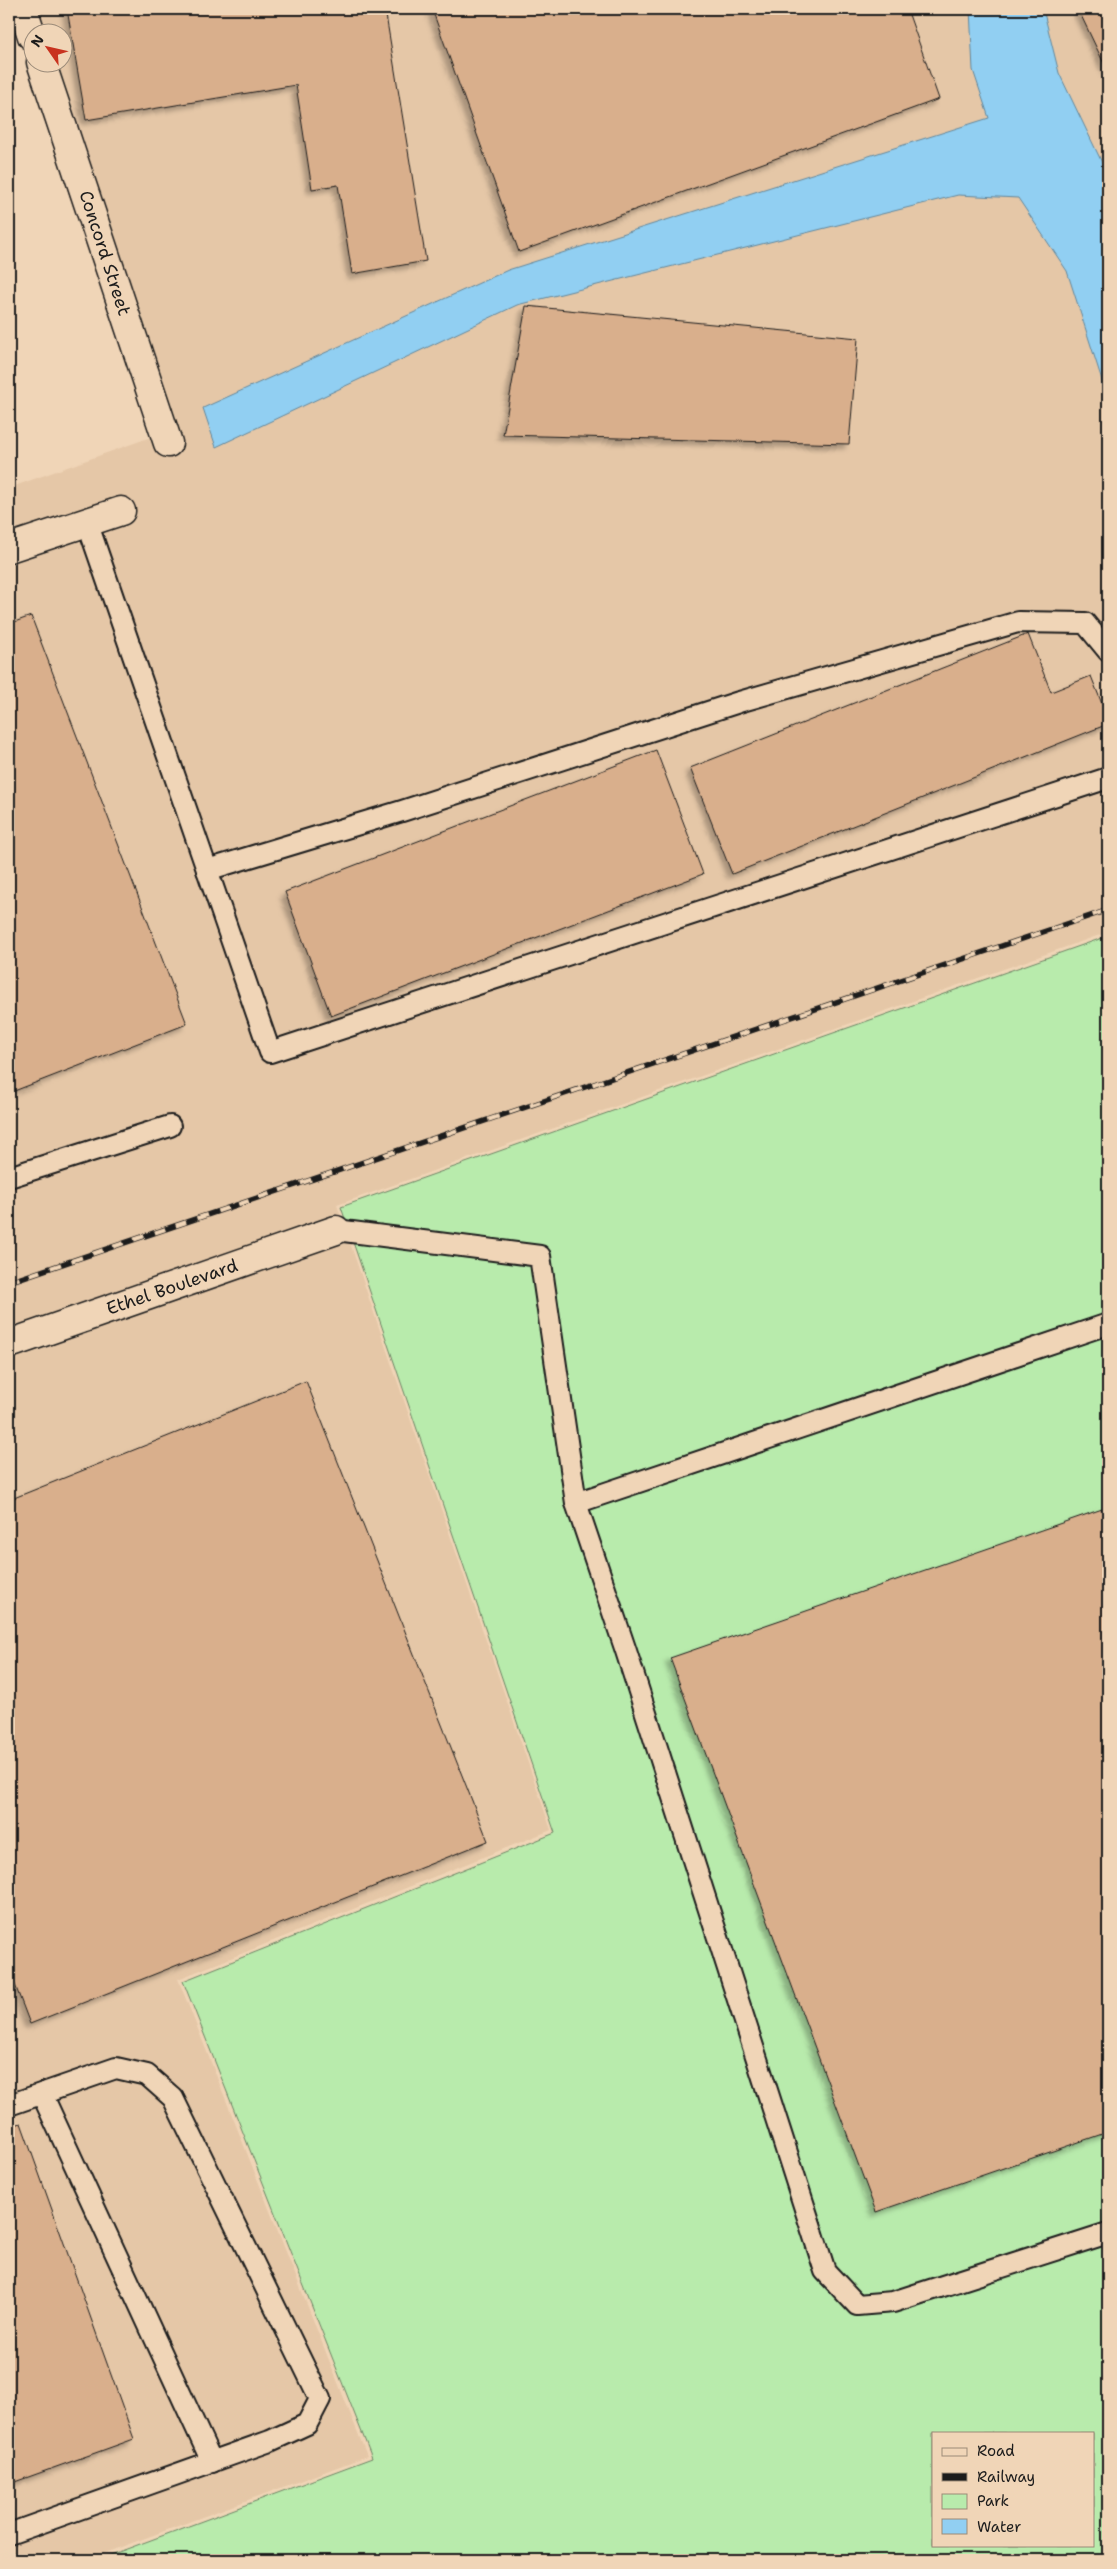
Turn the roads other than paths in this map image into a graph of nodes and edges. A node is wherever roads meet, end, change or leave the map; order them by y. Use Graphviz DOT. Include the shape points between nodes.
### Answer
graph roads {
  1 [pos="45,72"];
  2 [pos="168,443"];
  3 [pos="121,511"];
  4 [pos="87,522"];
  5 [pos="9,548"];
  6 [pos="1108,651"];
  7 [pos="1108,778"];
  8 [pos="207,870"];
  9 [pos="170,1126"];
  10 [pos="9,1177"];
  11 [pos="336,1230"];
  12 [pos="1108,1324"];
  13 [pos="9,1344"];
  14 [pos="576,1502"];
  15 [pos="42,2094"];
  16 [pos="9,2105"];
  17 [pos="1108,2233"];
  18 [pos="212,2462"];
  19 [pos="9,2534"];
  1 -- 2 [label="street, Concord Street"];
  3 -- 4 [label="street"];
  4 -- 5 [label="street"];
  4 -- 8 [label="lane"];
  6 -- 8 [label="lane" via="1084,622 1018,622 739,702"];
  7 -- 8 [label="lane" via="270,1052"];
  9 -- 10 [label="lane"];
  11 -- 13 [label="street, Ethel Boulevard"];
  11 -- 14 [label="lane" via="540,1256"];
  12 -- 14 [label="lane"];
  14 -- 17 [label="lane" via="825,2271 856,2306 893,2302"];
  15 -- 16 [label="lane"];
  15 -- 18 [label="lane"];
  15 -- 18 [label="lane" via="116,2068 147,2075 173,2098 320,2399 307,2424"];
  18 -- 19 [label="lane"];
}
